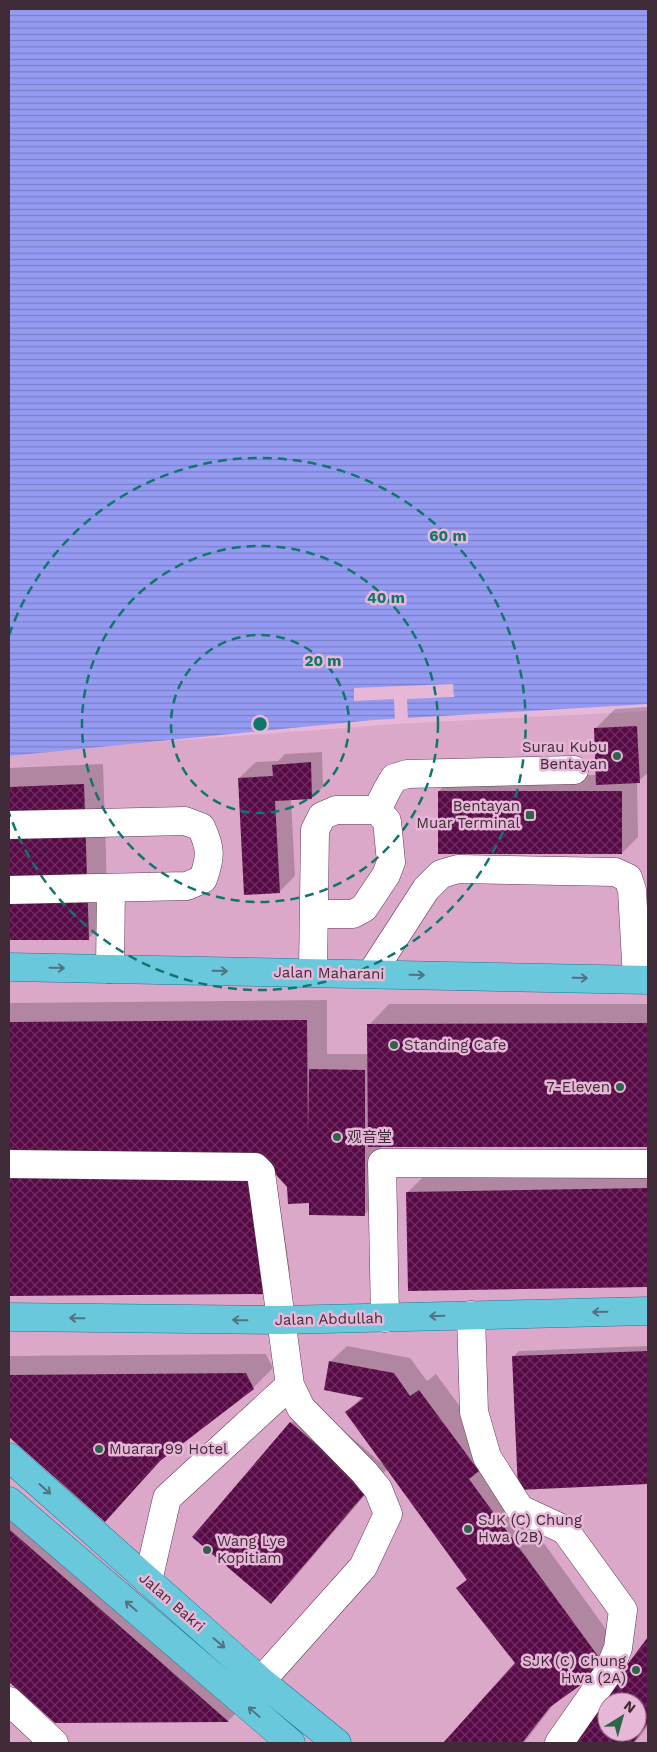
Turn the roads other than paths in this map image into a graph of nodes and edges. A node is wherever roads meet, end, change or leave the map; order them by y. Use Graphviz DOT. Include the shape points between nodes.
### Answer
graph roads {
  1 [pos="574,770"];
  2 [pos="378,810"];
  3 [pos="9,825"];
  4 [pos="111,888"];
  5 [pos="9,890"];
  6 [pos="314,914"];
  7 [pos="9,966"];
  8 [pos="110,969"];
  9 [pos="313,972"];
  10 [pos="371,974"];
  11 [pos="642,979"];
  12 [pos="9,1164"];
  13 [pos="648,1164"];
  14 [pos="648,1311"];
  15 [pos="471,1315"];
  16 [pos="9,1317"];
  17 [pos="385,1318"];
  18 [pos="281,1320"];
  19 [pos="290,1385"];
  20 [pos="9,1457"];
  21 [pos="9,1501"];
  22 [pos="148,1580"];
  23 [pos="262,1681"];
  24 [pos="9,1701"];
  25 [pos="54,1743"];
  26 [pos="291,1743"];
  27 [pos="337,1743"];
  28 [pos="559,1743"];
  1 -- 2 [label="lane" via="407,774 394,778"];
  2 -- 6 [label="lane" via="336,810 322,816 315,830"];
  2 -- 6 [label="lane" via="387,821 390,862 386,875 364,908 353,914"];
  3 -- 4 [label="lane" via="186,821 202,827 208,843 209,863 203,879 187,886"];
  4 -- 5 [label="lane"];
  4 -- 8 [label="lane"];
  6 -- 9 [label="lane"];
  7 -- 8 [label="main road, Jalan Maharani, one-way"];
  8 -- 9 [label="main road, Jalan Maharani, one-way"];
  9 -- 10 [label="main road, Jalan Maharani"];
  10 -- 11 [label="main road, Jalan Maharani, one-way"];
  10 -- 11 [label="lane" via="426,889 441,874 458,870 615,872 628,878 632,890"];
  12 -- 18 [label="lane" via="255,1167 261,1173"];
  13 -- 17 [label="lane" via="382,1163"];
  14 -- 15 [label="main road, Jalan Abdullah, one-way"];
  15 -- 17 [label="main road, Jalan Abdullah, one-way"];
  15 -- 28 [label="lane" via="474,1412 487,1457 520,1509 565,1530 623,1610 618,1648 608,1673"];
  18 -- 16 [label="main road, Jalan Abdullah, one-way"];
  17 -- 18 [label="main road, Jalan Abdullah"];
  18 -- 19 [label="lane"];
  19 -- 22 [label="lane" via="167,1498"];
  19 -- 23 [label="lane" via="301,1408 378,1489 388,1514 363,1567"];
  20 -- 22 [label="main road, Jalan Bakri, one-way"];
  26 -- 21 [label="main road, Jalan Bakri, one-way"];
  22 -- 23 [label="main road, Jalan Bakri, one-way"];
  23 -- 27 [label="main road, Jalan Bakri"];
  24 -- 25 [label="lane"];
}
